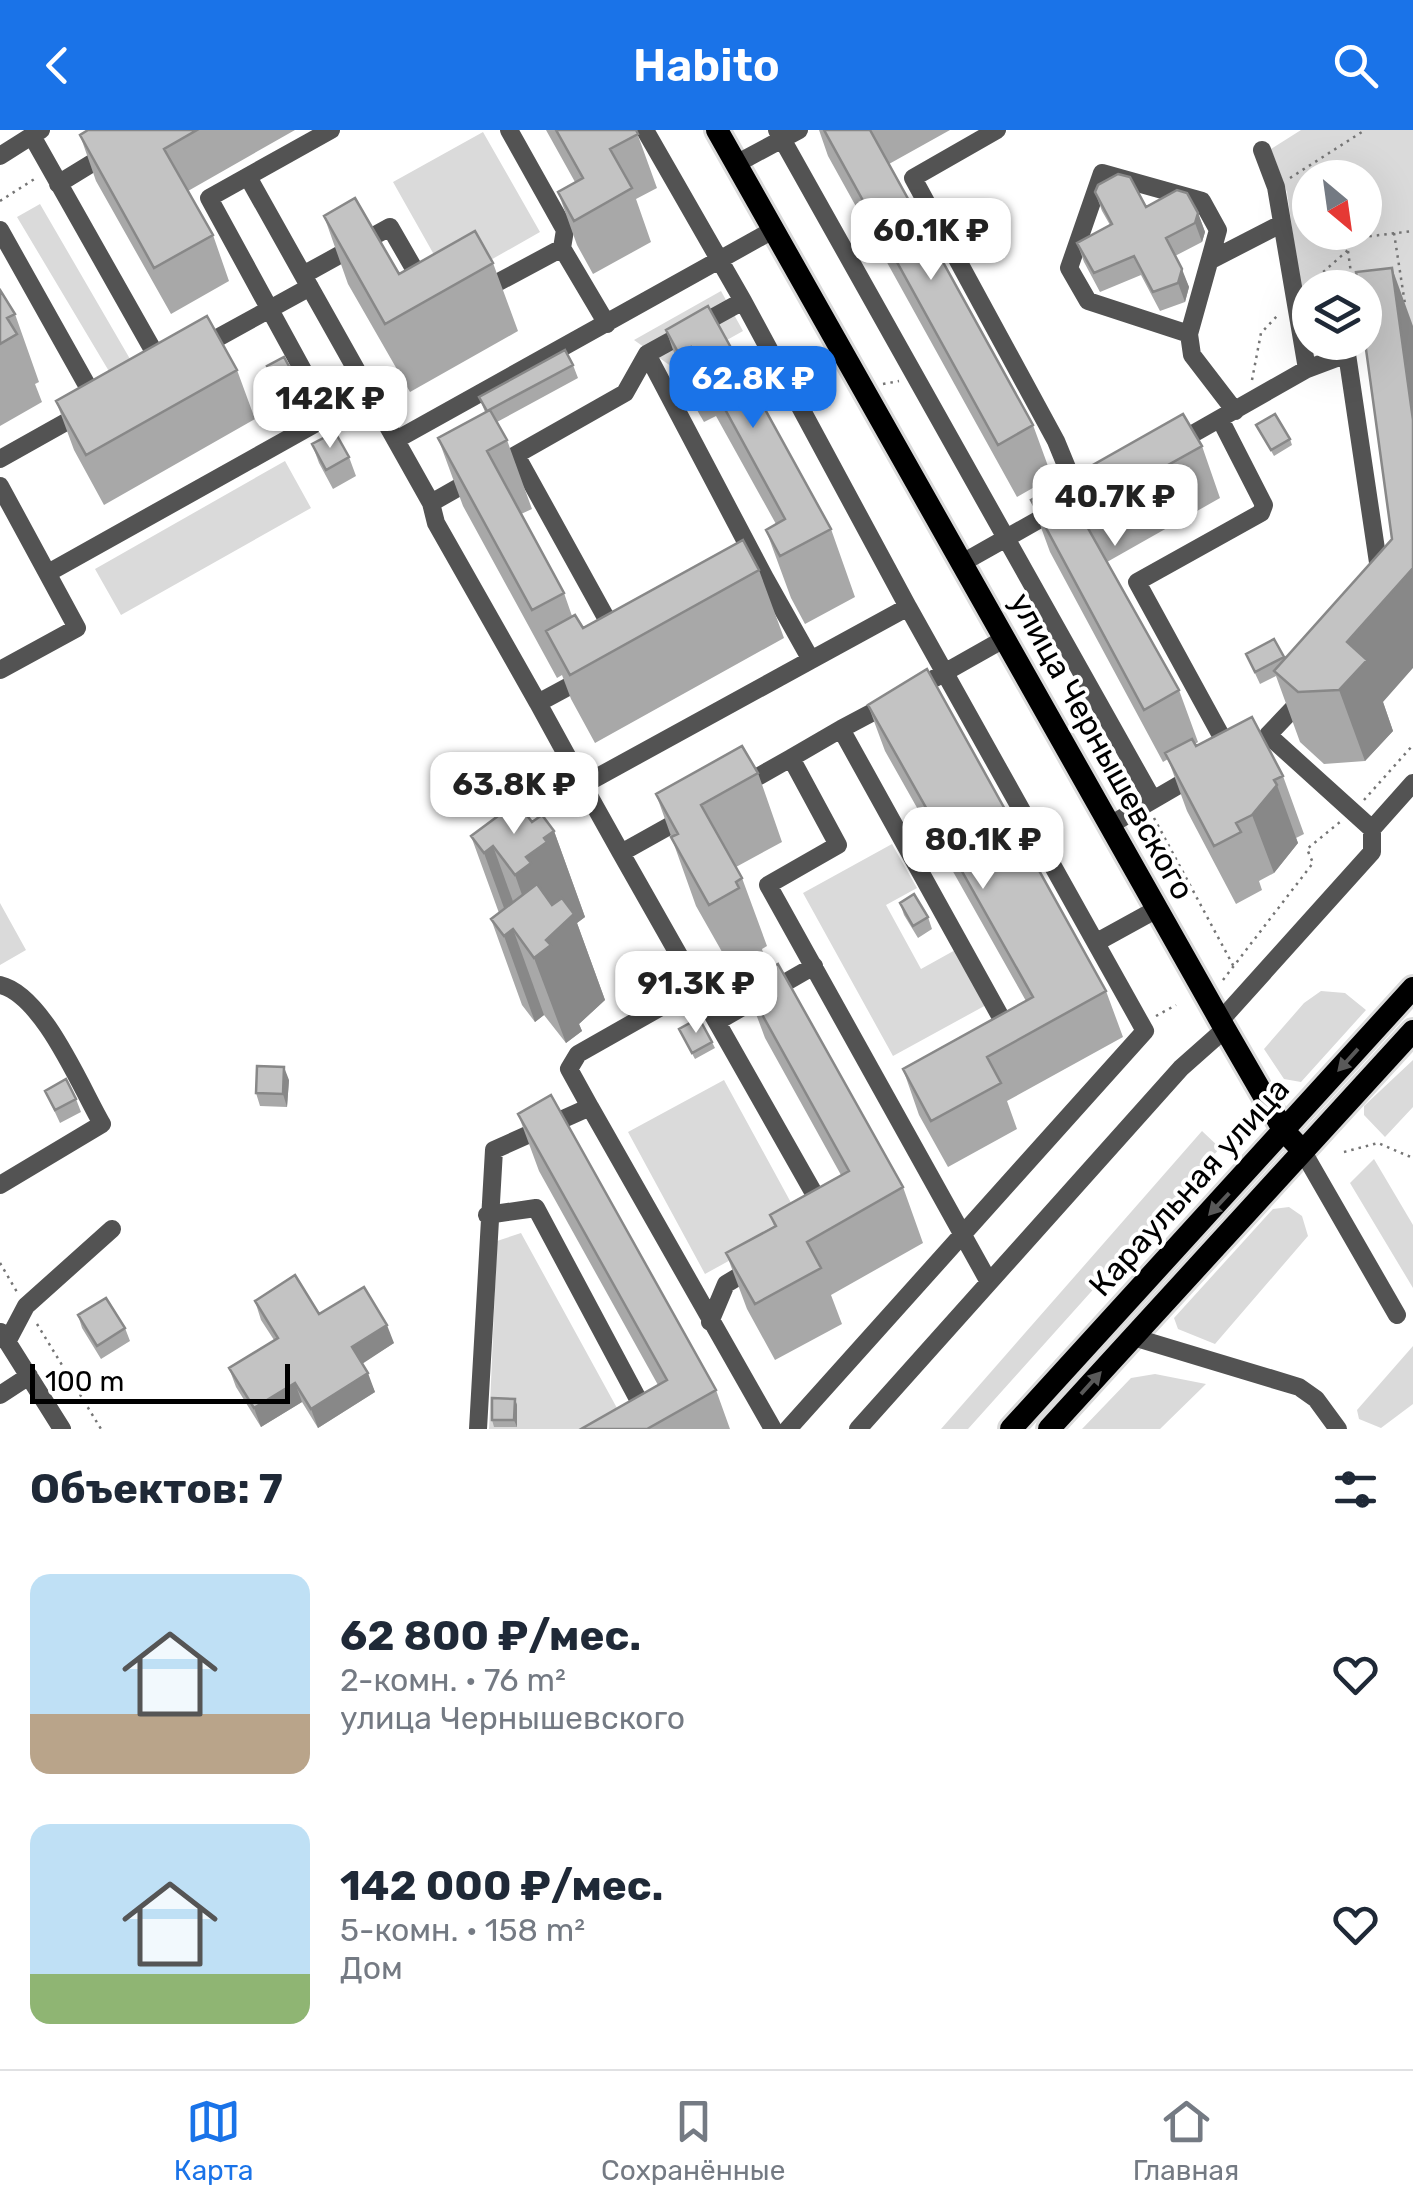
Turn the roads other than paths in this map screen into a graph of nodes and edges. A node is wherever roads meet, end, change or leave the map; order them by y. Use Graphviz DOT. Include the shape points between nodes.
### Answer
graph roads {
  1 [pos="146,130"];
  2 [pos="330,130"];
  3 [pos="510,130"];
  4 [pos="645,130"];
  5 [pos="716,130"];
  6 [pos="997,130"];
  7 [pos="36,133"];
  8 [pos="786,133"];
  9 [pos="1262,150"];
  10 [pos="0,156"];
  11 [pos="736,164"];
  12 [pos="248,177"];
  13 [pos="58,184"];
  14 [pos="1282,224"];
  15 [pos="0,230"];
  16 [pos="773,230"];
  17 [pos="562,248"];
  18 [pos="1214,258"];
  19 [pos="720,262"];
  20 [pos="307,281"];
  21 [pos="429,296"];
  22 [pos="742,302"];
  23 [pos="456,304"];
  24 [pos="270,309"];
  25 [pos="607,324"];
  26 [pos="1190,334"];
  27 [pos="647,354"];
  28 [pos="1307,369"];
  29 [pos="370,393"];
  30 [pos="1227,408"];
  31 [pos="328,416"];
  32 [pos="396,440"];
  33 [pos="1158,454"];
  34 [pos="516,456"];
  35 [pos="0,459"];
  36 [pos="0,486"];
  37 [pos="431,503"];
  38 [pos="1004,540"];
  39 [pos="962,563"];
  40 [pos="48,573"];
  41 [pos="765,578"];
  42 [pos="1382,590"];
  43 [pos="730,597"];
  44 [pos="908,607"];
  45 [pos="1004,639"];
  46 [pos="811,660"];
  47 [pos="0,670"];
  48 [pos="944,673"];
  49 [pos="1324,676"];
  50 [pos="538,703"];
  51 [pos="842,730"];
  52 [pos="1250,745"];
  53 [pos="791,758"];
  54 [pos="1413,783"];
  55 [pos="584,785"];
  56 [pos="1153,800"];
  57 [pos="1110,825"];
  58 [pos="1372,829"];
  59 [pos="621,853"];
  60 [pos="1156,909"];
  61 [pos="1097,942"];
  62 [pos="814,966"];
  63 [pos="0,985"];
  64 [pos="698,986"];
  65 [pos="1413,988"];
  66 [pos="720,1020"];
  67 [pos="1222,1025"];
  68 [pos="1413,1032"];
  69 [pos="994,1041"];
  70 [pos="906,1090"];
  71 [pos="889,1099"];
  72 [pos="590,1106"];
  73 [pos="1284,1132"];
  74 [pos="1302,1150"];
  75 [pos="0,1185"];
  76 [pos="487,1215"];
  77 [pos="112,1229"];
  78 [pos="816,1231"];
  79 [pos="962,1238"];
  80 [pos="770,1257"];
  81 [pos="989,1282"];
  82 [pos="1397,1315"];
  83 [pos="710,1322"];
  84 [pos="4,1336"];
  85 [pos="1133,1337"];
  86 [pos="29,1376"];
  87 [pos="0,1395"];
  88 [pos="62,1429"];
  89 [pos="478,1429"];
  90 [pos="654,1429"];
  91 [pos="773,1429"];
  92 [pos="788,1429"];
  93 [pos="858,1429"];
  94 [pos="1011,1429"];
  95 [pos="1049,1429"];
  96 [pos="1338,1429"];
  1 -- 13 [label="street"];
  2 -- 12 [label="street"];
  3 -- 17 [label="street" via="565,230"];
  4 -- 19 [label="street"];
  5 -- 11 [label="main road, улица Чернышевского"];
  6 -- 38 [label="street" via="913,178 1087,493"];
  7 -- 10 [label="street"];
  7 -- 13 [label="street"];
  8 -- 11 [label="street"];
  8 -- 38 [label="street"];
  9 -- 14 [label="street"];
  11 -- 16 [label="main road, улица Чернышевского"];
  12 -- 20 [label="street"];
  12 -- 24 [label="street" via="209,198"];
  13 -- 24 [label="street" via="155,372"];
  14 -- 18 [label="street"];
  14 -- 28 [label="street"];
  15 -- 35 [label="street" via="106,399"];
  16 -- 19 [label="street"];
  16 -- 39 [label="main road, улица Чернышевского"];
  17 -- 23 [label="street"];
  17 -- 25 [label="street"];
  18 -- 26 [label="street"];
  18 -- 26 [label="street" via="1218,230 1202,201 1102,172 1069,268 1088,300"];
  19 -- 22 [label="street"];
  19 -- 25 [label="street"];
  20 -- 21 [label="street" via="390,227"];
  20 -- 24 [label="street"];
  20 -- 29 [label="street"];
  22 -- 27 [label="street"];
  22 -- 44 [label="street"];
  24 -- 31 [label="street"];
  25 -- 32 [label="street"];
  26 -- 30 [label="street" via="1192,355"];
  27 -- 34 [label="street" via="625,393"];
  27 -- 41 [label="street"];
  28 -- 30 [label="street"];
  28 -- 42 [label="street" via="1347,354"];
  29 -- 31 [label="street"];
  29 -- 32 [label="street"];
  30 -- 33 [label="street"];
  30 -- 52 [label="street" via="1264,505 1261,513 1137,582"];
  31 -- 40 [label="street"];
  32 -- 37 [label="street"];
  34 -- 37 [label="street"];
  34 -- 50 [label="street" via="619,658"];
  36 -- 40 [label="street"];
  37 -- 50 [label="street" via="436,523"];
  38 -- 39 [label="street"];
  38 -- 56 [label="street"];
  39 -- 45 [label="main road, улица Чернышевского"];
  40 -- 47 [label="street" via="77,628"];
  41 -- 43 [label="street"];
  41 -- 46 [label="street"];
  44 -- 46 [label="street"];
  44 -- 48 [label="street"];
  45 -- 48 [label="street"];
  45 -- 57 [label="main road, улица Чернышевского"];
  46 -- 55 [label="street"];
  48 -- 51 [label="street"];
  48 -- 61 [label="street"];
  49 -- 52 [label="street"];
  50 -- 55 [label="street"];
  51 -- 53 [label="street"];
  51 -- 69 [label="street" via="1011,1031"];
  52 -- 56 [label="street"];
  52 -- 58 [label="street"];
  53 -- 59 [label="street"];
  53 -- 62 [label="street" via="838,845 768,885"];
  54 -- 58 [label="street"];
  55 -- 59 [label="street"];
  56 -- 57 [label="street"];
  57 -- 60 [label="main road, улица Чернышевского"];
  58 -- 67 [label="street" via="1372,852"];
  59 -- 64 [label="street"];
  60 -- 61 [label="street"];
  60 -- 67 [label="main road, улица Чернышевского"];
  61 -- 79 [label="street" via="1145,1031"];
  62 -- 66 [label="street"];
  62 -- 71 [label="street"];
  63 -- 75 [label="street" via="14,988 38,1012 102,1124"];
  64 -- 66 [label="street"];
  64 -- 72 [label="street" via="578,1054 570,1069"];
  65 -- 73 [label="main road, Караульная улица, one-way"];
  66 -- 78 [label="street" via="830,1222"];
  67 -- 73 [label="main road, улица Чернышевского"];
  67 -- 81 [label="street"];
  68 -- 74 [label="main road, Караульная улица"];
  70 -- 71 [label="street"];
  71 -- 79 [label="street"];
  72 -- 76 [label="street" via="494,1150"];
  72 -- 83 [label="street"];
  73 -- 74 [label="main road, улица Чернышевского"];
  73 -- 94 [label="main road, Караульная улица, one-way"];
  74 -- 82 [label="street"];
  74 -- 85 [label="main road, Караульная улица"];
  76 -- 89 [label="street"];
  76 -- 90 [label="street" via="536,1208"];
  77 -- 84 [label="street" via="26,1306"];
  79 -- 81 [label="street"];
  79 -- 92 [label="street"];
  80 -- 83 [label="street" via="726,1284"];
  81 -- 93 [label="street"];
  83 -- 91 [label="street"];
  84 -- 86 [label="street"];
  95 -- 85 [label="main road, Караульная улица, one-way"];
  85 -- 96 [label="street" via="1299,1386"];
  86 -- 87 [label="street"];
  86 -- 88 [label="street"];
}
